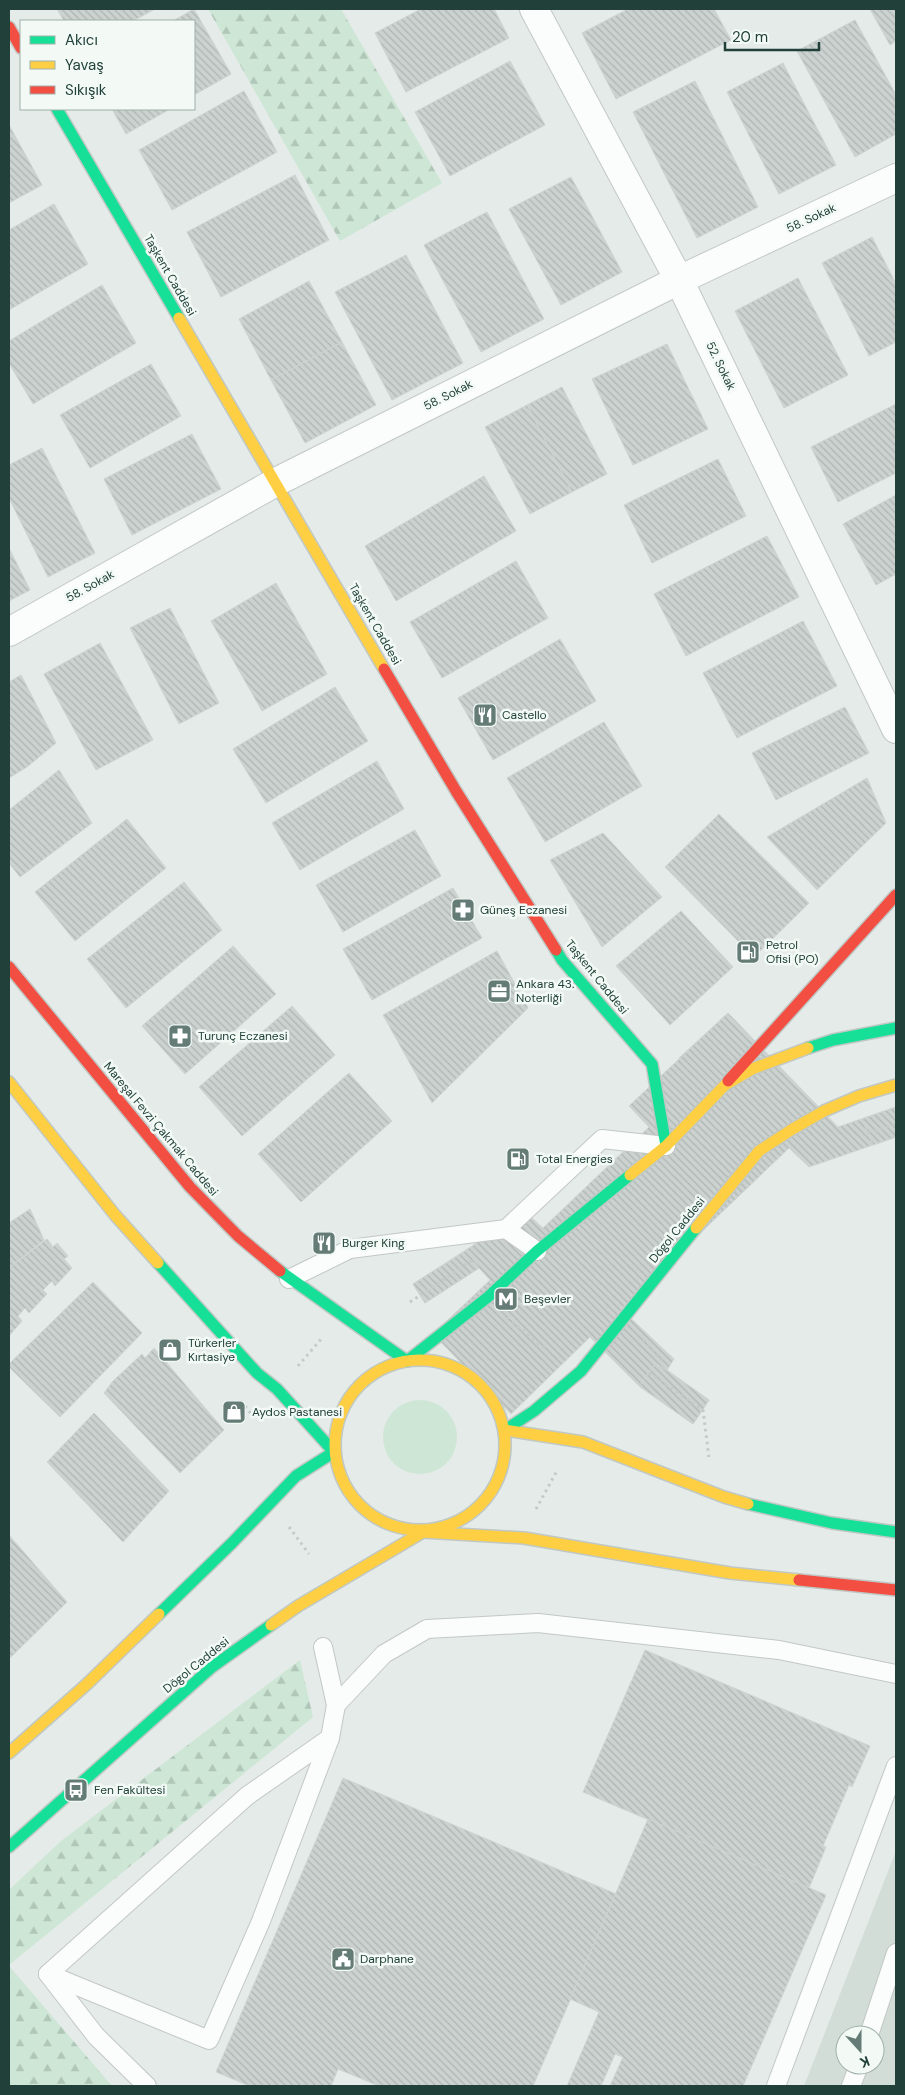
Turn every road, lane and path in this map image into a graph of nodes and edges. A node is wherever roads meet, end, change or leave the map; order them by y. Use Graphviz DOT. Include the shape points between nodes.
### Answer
graph roads {
  1 [pos="534,9"];
  2 [pos="9,27"];
  3 [pos="20,46"];
  4 [pos="58,110"];
  5 [pos="896,178"];
  6 [pos="679,280"];
  7 [pos="276,482"];
  8 [pos="9,632"];
  9 [pos="896,729"];
  10 [pos="896,895"];
  11 [pos="9,967"];
  12 [pos="896,1028"];
  13 [pos="9,1082"];
  14 [pos="725,1085"];
  15 [pos="896,1085"];
  16 [pos="896,1124"];
  17 [pos="868,1133"];
  18 [pos="666,1146"];
  19 [pos="506,1229"];
  20 [pos="538,1251"];
  21 [pos="473,1260"];
  22 [pos="289,1279"];
  23 [pos="410,1302"];
  24 [pos="505,1316"];
  25 [pos="637,1334"];
  26 [pos="323,1336"];
  27 [pos="548,1352"];
  28 [pos="407,1361"];
  29 [pos="662,1361"];
  30 [pos="298,1366"];
  31 [pos="648,1373"];
  32 [pos="505,1430"];
  33 [pos="334,1452"];
  34 [pos="559,1468"];
  35 [pos="714,1493"];
  36 [pos="536,1511"];
  37 [pos="286,1523"];
  38 [pos="423,1532"];
  39 [pos="896,1532"];
  40 [pos="309,1554"];
  41 [pos="896,1590"];
  42 [pos="323,1647"];
  43 [pos="896,1674"];
  44 [pos="336,1705"];
  45 [pos="330,1738"];
  46 [pos="9,1753"];
  47 [pos="896,1766"];
  48 [pos="9,1847"];
  49 [pos="896,1953"];
  50 [pos="48,1974"];
  51 [pos="872,2025"];
  52 [pos="147,2086"];
  53 [pos="776,2086"];
  1 -- 6 [label="street, 52. Sokak"];
  2 -- 3 [label="main road"];
  4 -- 7 [label="main road, Taşkent Caddesi"];
  5 -- 6 [label="street, 58. Sokak"];
  6 -- 7 [label="street, 58. Sokak"];
  6 -- 9 [label="street, 52. Sokak"];
  7 -- 8 [label="street, 58. Sokak"];
  7 -- 18 [label="main road, Taşkent Caddesi" via="456,791 562,960 652,1064"];
  10 -- 14 [label="main road"];
  11 -- 22 [label="main road, Mareşal Fevzi Çakmak Caddesi" via="190,1187 238,1236"];
  12 -- 14 [label="main road" via="833,1040 796,1052 752,1068"];
  13 -- 33 [label="main road" via="115,1214 257,1373 277,1389"];
  14 -- 18 [label="main road"];
  15 -- 32 [label="main road, Dögol Caddesi" via="869,1091 824,1110 759,1151 581,1370 534,1411"];
  16 -- 17 [label="path"];
  18 -- 19 [label="lane" via="602,1139"];
  18 -- 20 [label="main road"];
  19 -- 20 [label="lane"];
  19 -- 22 [label="lane" via="350,1249"];
  20 -- 28 [label="main road" via="488,1297"];
  21 -- 23 [label="path"];
  22 -- 28 [label="main road, Mareşal Fevzi Çakmak Caddesi"];
  24 -- 27 [label="path"];
  25 -- 29 [label="path"];
  26 -- 30 [label="path"];
  28 -- 32 [label="main road" via="433,1361 458,1369 480,1384 498,1406"];
  28 -- 33 [label="main road" via="381,1370 358,1386 342,1409"];
  31 -- 35 [label="path" via="703,1410"];
  32 -- 35 [label="main road" via="583,1442"];
  32 -- 38 [label="main road" via="506,1456 500,1478 488,1498 472,1514"];
  33 -- 38 [label="main road" via="335,1466 347,1492 367,1514 394,1528"];
  33 -- 46 [label="main road" via="296,1476 87,1684"];
  34 -- 36 [label="path"];
  35 -- 39 [label="main road" via="774,1511"];
  37 -- 40 [label="path"];
  38 -- 41 [label="main road" via="524,1538 730,1572"];
  38 -- 48 [label="main road, Dögol Caddesi" via="298,1606 212,1667"];
  42 -- 44 [label="lane"];
  43 -- 44 [label="lane" via="779,1650 538,1623 427,1628 384,1654"];
  44 -- 45 [label="lane"];
  45 -- 50 [label="lane" via="247,1796"];
  45 -- 50 [label="lane" via="261,1920 209,2040"];
  47 -- 53 [label="lane"];
  49 -- 51 [label="lane"];
  50 -- 52 [label="lane" via="96,2036"];
}
